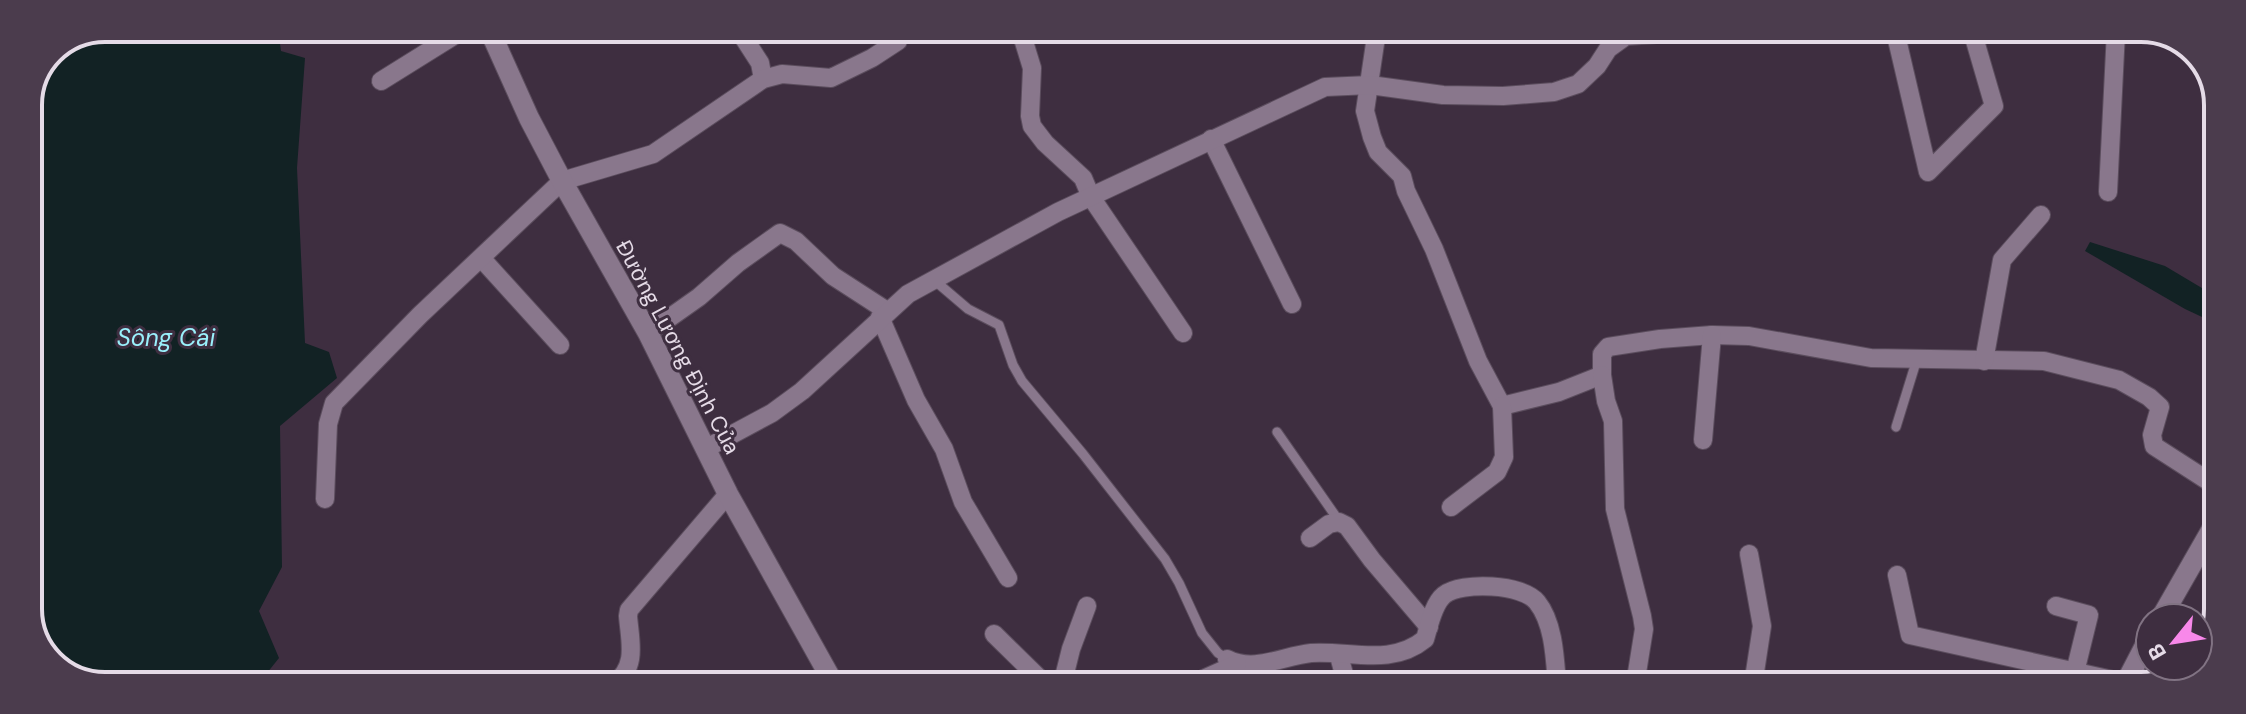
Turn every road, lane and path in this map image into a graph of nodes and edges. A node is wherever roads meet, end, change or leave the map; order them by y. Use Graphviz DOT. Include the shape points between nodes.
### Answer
graph roads {
  1 [pos="444,42"];
  2 [pos="495,42"];
  3 [pos="746,42"];
  4 [pos="896,42"];
  5 [pos="1024,42"];
  6 [pos="1375,42"];
  7 [pos="1618,42"];
  8 [pos="1898,42"];
  9 [pos="1975,42"];
  10 [pos="2115,42"];
  11 [pos="763,79"];
  12 [pos="381,81"];
  13 [pos="1370,85"];
  14 [pos="1211,139"];
  15 [pos="562,181"];
  16 [pos="2108,192"];
  17 [pos="1091,197"];
  18 [pos="2041,215"];
  19 [pos="482,259"];
  20 [pos="934,280"];
  21 [pos="1292,304"];
  22 [pos="883,314"];
  23 [pos="648,333"];
  24 [pos="1183,333"];
  25 [pos="1712,335"];
  26 [pos="560,345"];
  27 [pos="1917,359"];
  28 [pos="1984,361"];
  29 [pos="1602,375"];
  30 [pos="1502,406"];
  31 [pos="1896,427"];
  32 [pos="1277,432"];
  33 [pos="1703,440"];
  34 [pos="705,449"];
  35 [pos="2204,478"];
  36 [pos="728,494"];
  37 [pos="325,499"];
  38 [pos="1451,507"];
  39 [pos="1339,522"];
  40 [pos="1310,538"];
  41 [pos="2204,543"];
  42 [pos="1749,554"];
  43 [pos="1897,575"];
  44 [pos="1008,578"];
  45 [pos="2170,602"];
  46 [pos="1087,606"];
  47 [pos="2056,606"];
  48 [pos="1429,627"];
  49 [pos="994,634"];
  50 [pos="1339,656"];
  51 [pos="1232,662"];
  52 [pos="625,672"];
  53 [pos="827,672"];
  54 [pos="1033,672"];
  55 [pos="1065,672"];
  56 [pos="1214,672"];
  57 [pos="1343,672"];
  58 [pos="1556,672"];
  59 [pos="1637,672"];
  60 [pos="1755,672"];
  61 [pos="2075,672"];
  1 -- 12 [label="street"];
  2 -- 15 [label="street, Đường Lương Định Của"];
  3 -- 11 [label="street"];
  4 -- 11 [label="street" via="831,78 782,74"];
  5 -- 17 [label="street" via="1032,68 1032,126 1083,178"];
  6 -- 13 [label="street"];
  7 -- 13 [label="street" via="1578,84 1554,92 1443,95"];
  8 -- 9 [label="street" via="1928,172 1994,106"];
  10 -- 16 [label="street"];
  11 -- 15 [label="street" via="653,154"];
  13 -- 14 [label="street" via="1325,87"];
  13 -- 30 [label="street" via="1365,111 1378,152 1402,176 1478,361"];
  14 -- 17 [label="street"];
  14 -- 21 [label="street"];
  15 -- 19 [label="street"];
  15 -- 23 [label="street, Đường Lương Định Của"];
  17 -- 20 [label="street"];
  17 -- 24 [label="street"];
  18 -- 28 [label="street" via="2002,260"];
  19 -- 26 [label="street"];
  19 -- 37 [label="street" via="334,403 328,424"];
  20 -- 22 [label="street"];
  20 -- 51 [label="lane" via="968,309 999,325 1022,381 1165,559 1202,633"];
  22 -- 23 [label="street" via="780,233"];
  22 -- 34 [label="street" via="802,391"];
  22 -- 44 [label="street" via="963,502"];
  23 -- 34 [label="street, Đường Lương Định Của"];
  25 -- 27 [label="street"];
  25 -- 29 [label="street" via="1613,345 1602,354"];
  25 -- 33 [label="street"];
  27 -- 28 [label="street"];
  27 -- 31 [label="lane"];
  28 -- 35 [label="street" via="2044,361 2119,380 2160,407 2154,446"];
  29 -- 30 [label="street"];
  29 -- 59 [label="street" via="1613,421 1615,509 1644,629"];
  30 -- 38 [label="street" via="1502,465"];
  32 -- 39 [label="lane"];
  34 -- 36 [label="street, Đường Lương Định Của"];
  36 -- 52 [label="street" via="629,610 632,660"];
  36 -- 53 [label="street, Đường Lương Định Của"];
  39 -- 40 [label="street"];
  39 -- 48 [label="street"];
  41 -- 45 [label="street"];
  42 -- 60 [label="street" via="1762,626"];
  43 -- 61 [label="street" via="1910,635"];
  46 -- 55 [label="street"];
  47 -- 61 [label="street" via="2089,615"];
  48 -- 50 [label="street" via="1425,639 1398,653"];
  48 -- 58 [label="street" via="1440,599 1456,589 1523,593 1537,601 1548,627"];
  49 -- 54 [label="street"];
  50 -- 51 [label="street" via="1299,654 1275,662"];
  50 -- 57 [label="street"];
  51 -- 56 [label="street"];
}
